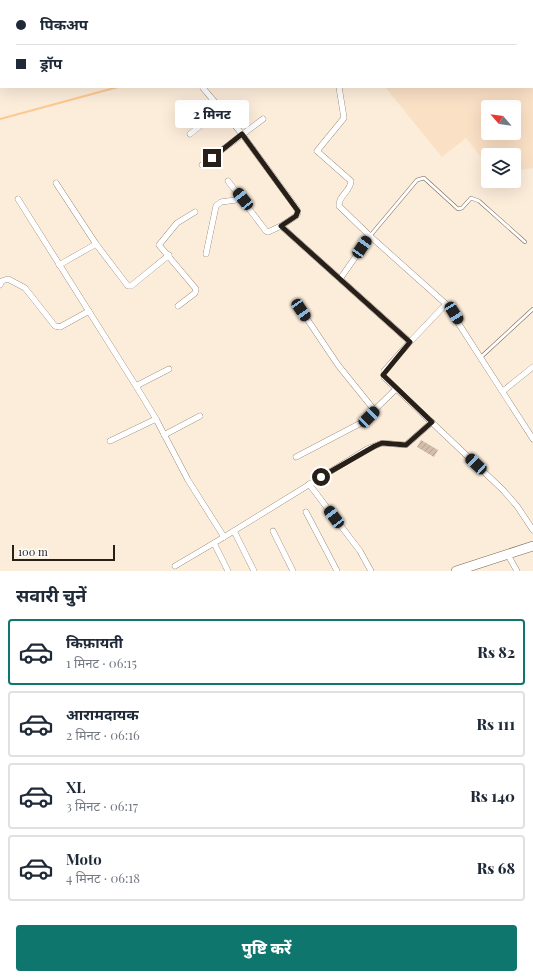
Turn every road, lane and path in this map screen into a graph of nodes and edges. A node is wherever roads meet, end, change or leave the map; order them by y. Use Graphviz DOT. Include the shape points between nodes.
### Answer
graph roads {
  1 [pos="202,88"];
  2 [pos="339,88"];
  3 [pos="220,109"];
  4 [pos="263,119"];
  5 [pos="190,134"];
  6 [pos="242,134"];
  7 [pos="202,165"];
  8 [pos="228,181"];
  9 [pos="56,183"];
  10 [pos="18,199"];
  11 [pos="243,199"];
  12 [pos="195,212"];
  13 [pos="281,226"];
  14 [pos="370,236"];
  15 [pos="525,242"];
  16 [pos="96,244"];
  17 [pos="206,254"];
  18 [pos="169,255"];
  19 [pos="60,265"];
  20 [pos="340,280"];
  21 [pos="0,285"];
  22 [pos="446,304"];
  23 [pos="178,306"];
  24 [pos="533,309"];
  25 [pos="301,310"];
  26 [pos="89,311"];
  27 [pos="410,342"];
  28 [pos="481,357"];
  29 [pos="533,367"];
  30 [pos="169,369"];
  31 [pos="136,386"];
  32 [pos="396,389"];
  33 [pos="503,391"];
  34 [pos="375,411"];
  35 [pos="200,416"];
  36 [pos="156,419"];
  37 [pos="432,422"];
  38 [pos="164,435"];
  39 [pos="533,439"];
  40 [pos="110,441"];
  41 [pos="296,457"];
  42 [pos="309,484"];
  43 [pos="306,512"];
  44 [pos="234,530"];
  45 [pos="533,530"];
  46 [pos="273,531"];
  47 [pos="224,537"];
  48 [pos="214,543"];
  49 [pos="533,546"];
  50 [pos="508,555"];
  51 [pos="176,566"];
  52 [pos="228,571"];
  53 [pos="254,571"];
  54 [pos="293,571"];
  55 [pos="337,571"];
  56 [pos="371,571"];
  57 [pos="456,571"];
  58 [pos="517,571"];
  1 -- 3 [label="street"];
  2 -- 14 [label="street" via="344,118 316,151 351,181 351,186 340,200 339,206"];
  3 -- 5 [label="street"];
  3 -- 6 [label="street"];
  4 -- 6 [label="street"];
  6 -- 7 [label="street"];
  6 -- 13 [label="street" via="298,211 296,216"];
  8 -- 11 [label="street"];
  9 -- 16 [label="street"];
  10 -- 19 [label="street"];
  11 -- 13 [label="street" via="266,231"];
  11 -- 17 [label="street" via="221,202 216,206"];
  12 -- 18 [label="street" via="177,223 160,242 160,247"];
  13 -- 20 [label="street"];
  14 -- 15 [label="lane" via="417,180 424,178 458,209 471,198 478,201"];
  14 -- 20 [label="street"];
  14 -- 22 [label="street"];
  16 -- 18 [label="street" via="130,287"];
  16 -- 19 [label="street"];
  18 -- 23 [label="street" via="196,289 195,293"];
  19 -- 26 [label="street"];
  20 -- 27 [label="street"];
  21 -- 26 [label="street" via="8,279 21,285 55,326 60,327"];
  22 -- 27 [label="street"];
  22 -- 28 [label="street"];
  24 -- 28 [label="lane"];
  25 -- 34 [label="street" via="338,365"];
  26 -- 31 [label="street"];
  27 -- 32 [label="street" via="384,371 384,377"];
  28 -- 33 [label="street"];
  29 -- 33 [label="street"];
  30 -- 31 [label="street"];
  31 -- 36 [label="street"];
  32 -- 34 [label="street"];
  32 -- 37 [label="street"];
  33 -- 39 [label="street"];
  34 -- 41 [label="street" via="352,428"];
  35 -- 38 [label="street"];
  36 -- 38 [label="street"];
  36 -- 40 [label="street"];
  37 -- 42 [label="street" via="406,445 382,443"];
  37 -- 45 [label="street" via="503,490"];
  38 -- 47 [label="street" via="188,480"];
  42 -- 44 [label="street"];
  42 -- 56 [label="street" via="360,551"];
  43 -- 55 [label="street"];
  44 -- 47 [label="street"];
  44 -- 53 [label="street"];
  46 -- 54 [label="street"];
  47 -- 48 [label="street"];
  48 -- 51 [label="street"];
  48 -- 52 [label="street"];
  49 -- 50 [label="main road"];
  50 -- 57 [label="main road"];
  50 -- 58 [label="street"];
}
